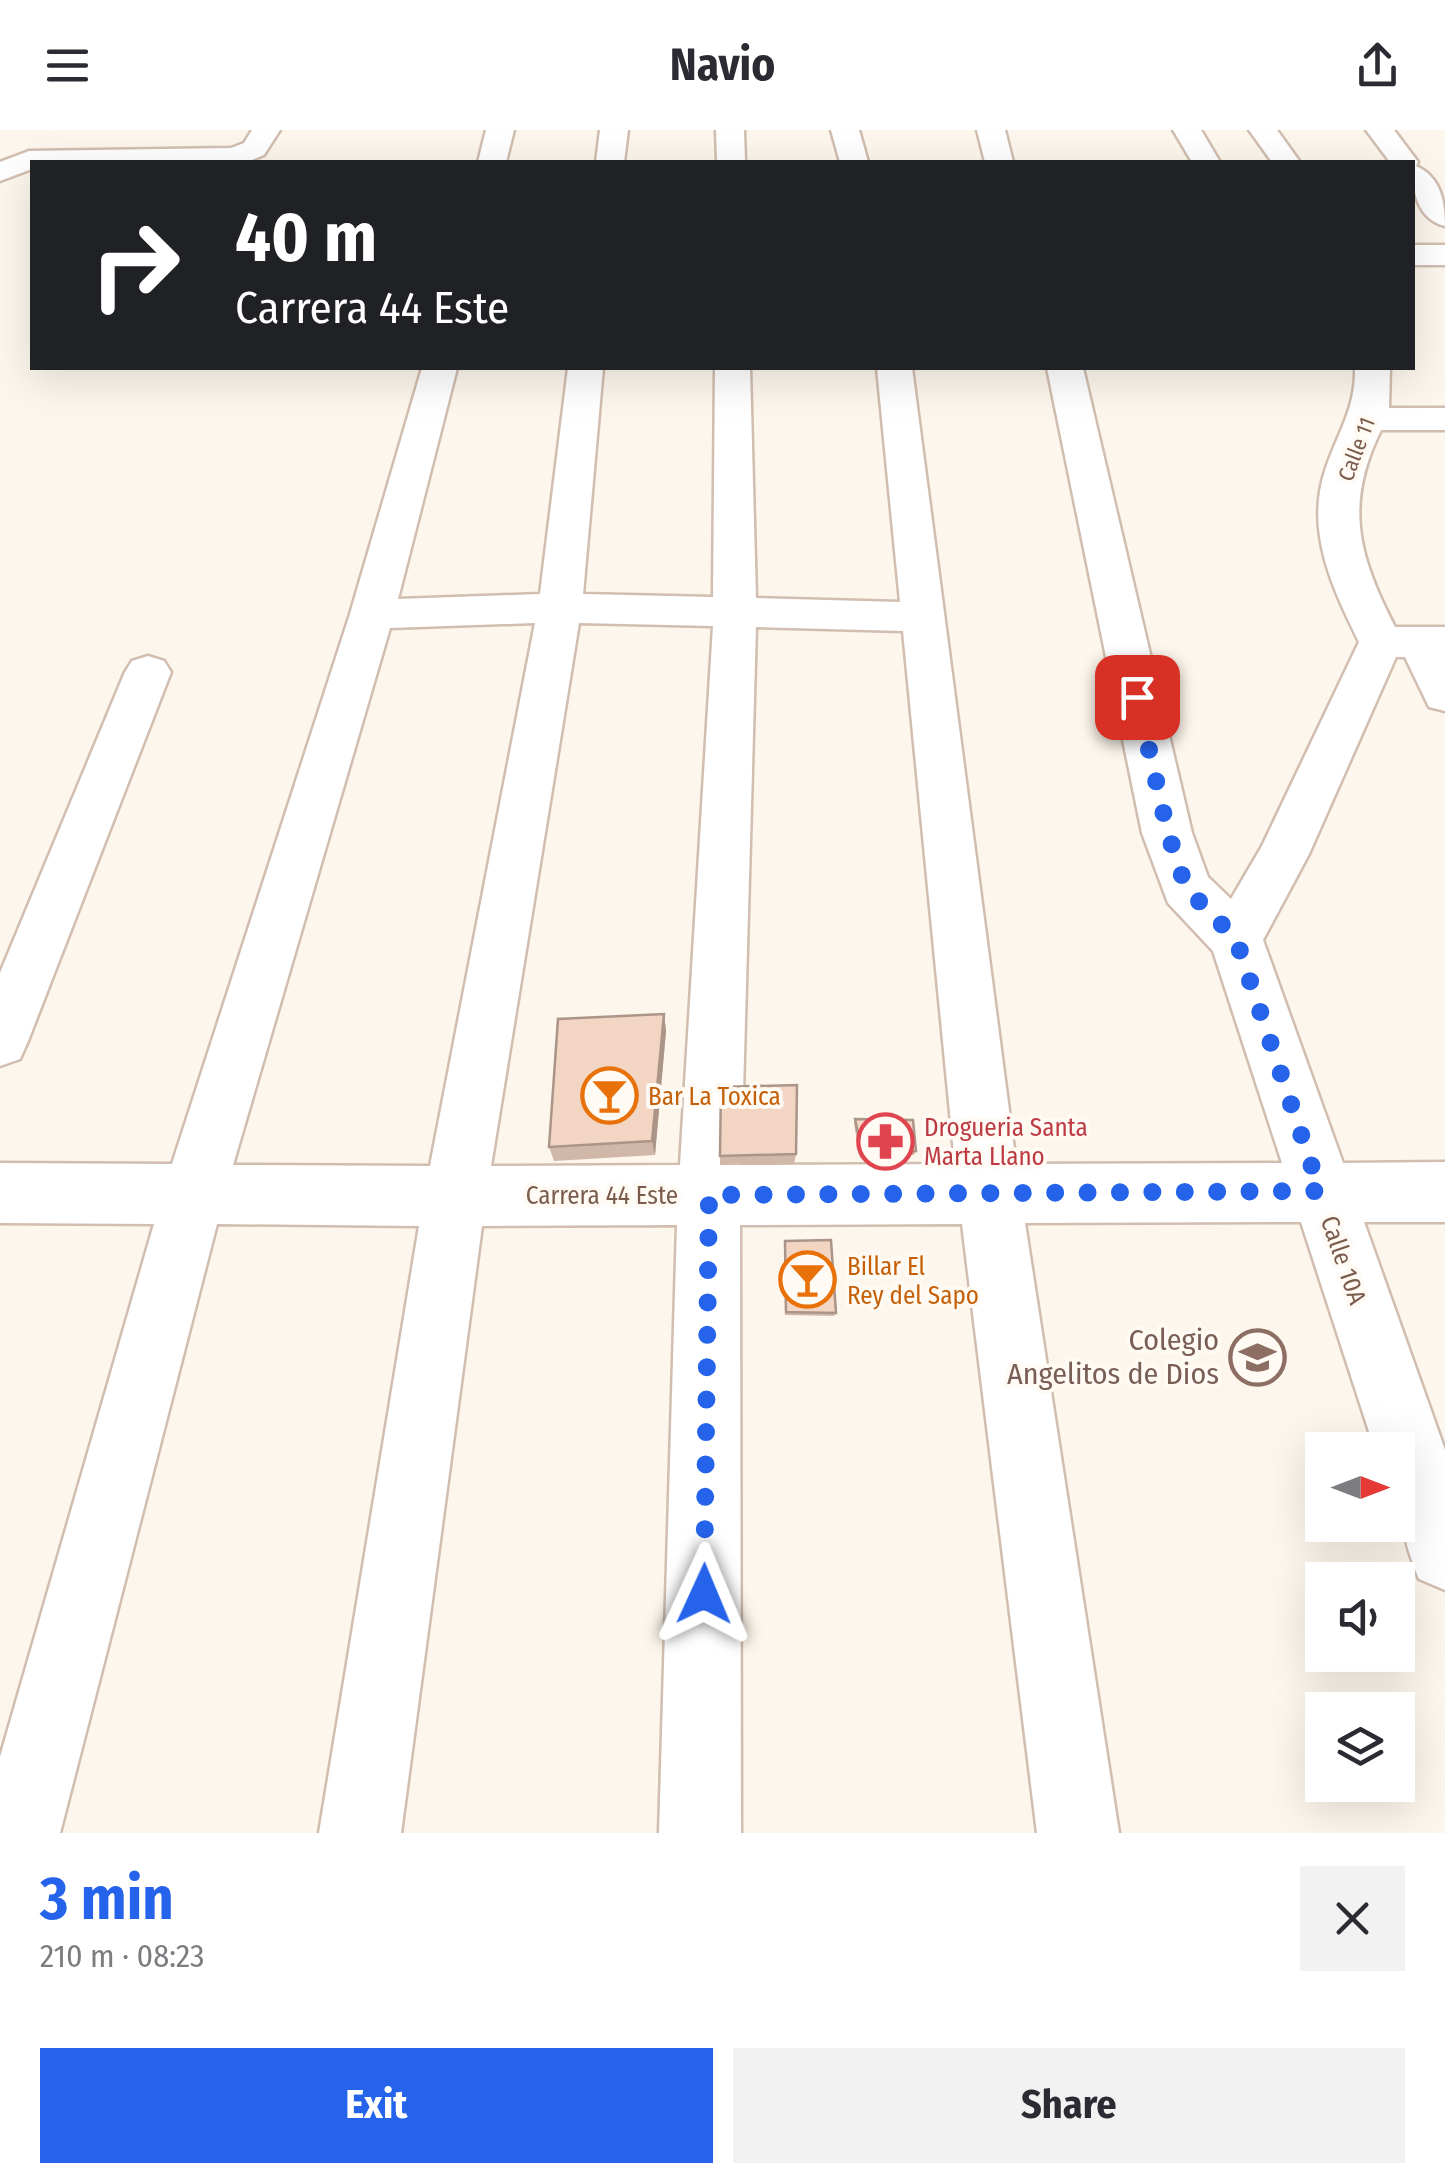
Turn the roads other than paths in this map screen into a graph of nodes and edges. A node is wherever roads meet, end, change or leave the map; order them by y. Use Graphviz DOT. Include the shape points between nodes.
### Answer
graph roads {
  1 [pos="266,130"];
  2 [pos="500,130"];
  3 [pos="614,130"];
  4 [pos="730,130"];
  5 [pos="845,130"];
  6 [pos="991,130"];
  7 [pos="1187,130"];
  8 [pos="1264,130"];
  9 [pos="1380,130"];
  10 [pos="492,160"];
  11 [pos="610,160"];
  12 [pos="731,160"];
  13 [pos="853,160"];
  14 [pos="999,160"];
  15 [pos="1205,160"];
  16 [pos="1285,160"];
  17 [pos="1402,160"];
  18 [pos="0,172"];
  19 [pos="1415,178"];
  20 [pos="1445,217"];
  21 [pos="1415,255"];
  22 [pos="1445,255"];
  23 [pos="438,370"];
  24 [pos="584,370"];
  25 [pos="734,370"];
  26 [pos="895,370"];
  27 [pos="1065,370"];
  28 [pos="1373,370"];
  29 [pos="1371,419"];
  30 [pos="1445,419"];
  31 [pos="560,608"];
  32 [pos="372,614"];
  33 [pos="734,614"];
  34 [pos="920,617"];
  35 [pos="1415,642"];
  36 [pos="148,672"];
  37 [pos="1445,695"];
  38 [pos="1236,939"];
  39 [pos="0,1040"];
  40 [pos="1320,1191"];
  41 [pos="194,1192"];
  42 [pos="989,1192"];
  43 [pos="1445,1192"];
  44 [pos="0,1194"];
  45 [pos="709,1195"];
  46 [pos="454,1196"];
  47 [pos="1445,1553"];
  48 [pos="19,1833"];
  49 [pos="360,1833"];
  50 [pos="700,1833"];
  51 [pos="1078,1833"];
  1 -- 18 [label="street" via="254,149 235,157 50,158"];
  2 -- 10 [label="street"];
  3 -- 11 [label="street"];
  4 -- 12 [label="street"];
  5 -- 13 [label="street"];
  6 -- 14 [label="street"];
  7 -- 15 [label="street"];
  8 -- 16 [label="street"];
  9 -- 17 [label="street"];
  19 -- 20 [label="street"];
  21 -- 22 [label="street"];
  23 -- 32 [label="street"];
  24 -- 31 [label="street"];
  25 -- 33 [label="street"];
  26 -- 34 [label="street"];
  27 -- 38 [label="street" via="1168,833 1186,888"];
  28 -- 29 [label="street, Calle 11"];
  29 -- 30 [label="street"];
  29 -- 35 [label="street, Calle 11" via="1344,470 1336,514 1350,582"];
  31 -- 32 [label="street"];
  31 -- 33 [label="street"];
  31 -- 46 [label="street"];
  32 -- 41 [label="street"];
  33 -- 34 [label="street"];
  33 -- 45 [label="street"];
  34 -- 42 [label="street"];
  35 -- 37 [label="street, Calle 11"];
  35 -- 38 [label="street" via="1292,836"];
  36 -- 39 [label="street"];
  38 -- 40 [label="street, Calle 10A"];
  40 -- 42 [label="street, Carrera 44 Este"];
  40 -- 43 [label="street, Carrera 44 Este"];
  40 -- 47 [label="street, Calle 10A"];
  41 -- 44 [label="street, Carrera 44 Este"];
  41 -- 46 [label="street, Carrera 44 Este"];
  41 -- 48 [label="street"];
  42 -- 45 [label="street, Carrera 44 Este"];
  42 -- 51 [label="street"];
  45 -- 46 [label="street, Carrera 44 Este"];
  45 -- 50 [label="street"];
  46 -- 49 [label="street"];
}
